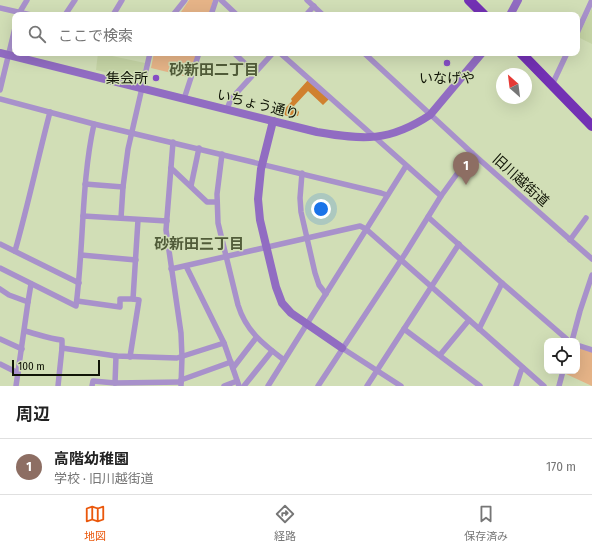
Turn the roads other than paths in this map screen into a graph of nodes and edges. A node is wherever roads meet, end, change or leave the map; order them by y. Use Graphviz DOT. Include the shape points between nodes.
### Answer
graph roads {
  1 [pos="26,0"];
  2 [pos="75,0"];
  3 [pos="122,0"];
  4 [pos="185,0"];
  5 [pos="216,0"];
  6 [pos="221,0"];
  7 [pos="307,0"];
  8 [pos="469,0"];
  9 [pos="518,0"];
  10 [pos="592,0"];
  11 [pos="314,6"];
  12 [pos="0,8"];
  13 [pos="12,12"];
  14 [pos="19,12"];
  15 [pos="68,12"];
  16 [pos="115,12"];
  17 [pos="176,12"];
  18 [pos="212,12"];
  19 [pos="234,12"];
  20 [pos="309,12"];
  21 [pos="321,12"];
  22 [pos="481,12"];
  23 [pos="512,12"];
  24 [pos="580,26"];
  25 [pos="12,40"];
  26 [pos="0,54"];
  27 [pos="8,56"];
  28 [pos="149,56"];
  29 [pos="198,56"];
  30 [pos="237,56"];
  31 [pos="270,56"];
  32 [pos="283,56"];
  33 [pos="367,56"];
  34 [pos="479,56"];
  35 [pos="524,56"];
  36 [pos="566,56"];
  37 [pos="255,73"];
  38 [pos="552,85"];
  39 [pos="143,88"];
  40 [pos="0,90"];
  41 [pos="0,99"];
  42 [pos="184,99"];
  43 [pos="227,109"];
  44 [pos="50,112"];
  45 [pos="430,114"];
  46 [pos="273,121"];
  47 [pos="94,124"];
  48 [pos="592,126"];
  49 [pos="132,132"];
  50 [pos="374,138"];
  51 [pos="173,142"];
  52 [pos="200,148"];
  53 [pos="472,153"];
  54 [pos="222,154"];
  55 [pos="262,164"];
  56 [pos="406,166"];
  57 [pos="171,168"];
  58 [pos="302,173"];
  59 [pos="85,184"];
  60 [pos="191,186"];
  61 [pos="123,187"];
  62 [pos="387,195"];
  63 [pos="441,196"];
  64 [pos="217,202"];
  65 [pos="83,216"];
  66 [pos="428,217"];
  67 [pos="121,218"];
  68 [pos="586,218"];
  69 [pos="138,220"];
  70 [pos="167,221"];
  71 [pos="366,229"];
  72 [pos="307,238"];
  73 [pos="570,240"];
  74 [pos="0,244"];
  75 [pos="458,244"];
  76 [pos="267,247"];
  77 [pos="15,251"];
  78 [pos="81,255"];
  79 [pos="226,257"];
  80 [pos="592,259"];
  81 [pos="136,260"];
  82 [pos="401,260"];
  83 [pos="186,266"];
  84 [pos="0,268"];
  85 [pos="171,269"];
  86 [pos="592,275"];
  87 [pos="79,283"];
  88 [pos="31,284"];
  89 [pos="502,284"];
  90 [pos="431,286"];
  91 [pos="0,289"];
  92 [pos="326,294"];
  93 [pos="133,299"];
  94 [pos="77,301"];
  95 [pos="28,302"];
  96 [pos="469,320"];
  97 [pos="307,325"];
  98 [pos="404,329"];
  99 [pos="479,329"];
  100 [pos="25,331"];
  101 [pos="256,338"];
  102 [pos="565,338"];
  103 [pos="573,338"];
  104 [pos="0,339"];
  105 [pos="224,343"];
  106 [pos="580,346"];
  107 [pos="62,348"];
  108 [pos="342,348"];
  109 [pos="22,349"];
  110 [pos="592,350"];
  111 [pos="272,351"];
  112 [pos="440,355"];
  113 [pos="116,356"];
  114 [pos="130,357"];
  115 [pos="182,357"];
  116 [pos="284,360"];
  117 [pos="0,364"];
  118 [pos="232,365"];
  119 [pos="523,368"];
  120 [pos="377,370"];
  121 [pos="18,373"];
  122 [pos="562,374"];
  123 [pos="114,382"];
  124 [pos="181,383"];
  125 [pos="106,384"];
  126 [pos="238,384"];
  127 [pos="16,386"];
  128 [pos="58,386"];
  129 [pos="92,386"];
  130 [pos="224,386"];
  131 [pos="244,386"];
  132 [pos="268,386"];
  133 [pos="318,386"];
  134 [pos="367,386"];
  135 [pos="401,386"];
  136 [pos="480,386"];
  137 [pos="516,386"];
  138 [pos="544,386"];
  139 [pos="559,386"];
  1 -- 14 [label="street"];
  2 -- 15 [label="street"];
  3 -- 16 [label="street"];
  4 -- 17 [label="street"];
  5 -- 18 [label="street"];
  6 -- 19 [label="street"];
  7 -- 11 [label="street"];
  8 -- 22 [label="highway"];
  9 -- 23 [label="street"];
  10 -- 24 [label="street"];
  11 -- 20 [label="street"];
  11 -- 21 [label="street"];
  12 -- 13 [label="street"];
  25 -- 27 [label="street"];
  26 -- 27 [label="street, いちょう通り"];
  27 -- 39 [label="street, いちょう通り"];
  27 -- 40 [label="street"];
  28 -- 39 [label="street"];
  29 -- 42 [label="street"];
  30 -- 37 [label="street"];
  31 -- 37 [label="street"];
  32 -- 50 [label="street"];
  33 -- 45 [label="street, 旧川越街道"];
  34 -- 45 [label="street, いちょう通り"];
  35 -- 38 [label="highway"];
  36 -- 38 [label="street"];
  37 -- 43 [label="street" via="231,99"];
  38 -- 48 [label="highway"];
  39 -- 42 [label="street, いちょう通り"];
  39 -- 49 [label="street"];
  41 -- 44 [label="street"];
  42 -- 43 [label="street, いちょう通り"];
  43 -- 46 [label="street, いちょう通り"];
  44 -- 47 [label="street"];
  44 -- 77 [label="street"];
  45 -- 50 [label="street, いちょう通り" via="404,129"];
  45 -- 53 [label="street, 旧川越街道"];
  46 -- 50 [label="street, いちょう通り" via="340,136"];
  46 -- 55 [label="street"];
  47 -- 49 [label="street"];
  47 -- 59 [label="street" via="88,149"];
  49 -- 51 [label="street"];
  49 -- 61 [label="street"];
  50 -- 56 [label="street"];
  51 -- 52 [label="street"];
  51 -- 57 [label="street"];
  52 -- 54 [label="street"];
  52 -- 60 [label="street"];
  53 -- 63 [label="street"];
  53 -- 73 [label="street, 旧川越街道"];
  54 -- 55 [label="street"];
  54 -- 64 [label="street"];
  55 -- 58 [label="street"];
  55 -- 76 [label="street" via="258,198 260,220"];
  56 -- 62 [label="street"];
  56 -- 63 [label="street"];
  57 -- 60 [label="street"];
  57 -- 70 [label="street"];
  58 -- 62 [label="street"];
  58 -- 72 [label="street" via="300,204"];
  59 -- 61 [label="street"];
  59 -- 65 [label="street"];
  60 -- 64 [label="street" via="207,202"];
  61 -- 67 [label="street"];
  62 -- 71 [label="street"];
  63 -- 66 [label="street"];
  64 -- 79 [label="street" via="218,223"];
  65 -- 67 [label="street"];
  65 -- 78 [label="street"];
  66 -- 75 [label="street"];
  66 -- 82 [label="street"];
  67 -- 69 [label="street"];
  68 -- 73 [label="street"];
  69 -- 70 [label="street"];
  69 -- 81 [label="street"];
  70 -- 85 [label="street"];
  71 -- 72 [label="street" via="360,226"];
  71 -- 82 [label="street"];
  71 -- 92 [label="street"];
  72 -- 76 [label="street"];
  72 -- 92 [label="street" via="316,278"];
  73 -- 80 [label="street, 旧川越街道"];
  74 -- 77 [label="street"];
  75 -- 89 [label="street"];
  75 -- 90 [label="street"];
  76 -- 79 [label="street"];
  76 -- 97 [label="street" via="282,303"];
  77 -- 87 [label="street"];
  78 -- 81 [label="street"];
  78 -- 87 [label="street"];
  79 -- 83 [label="street"];
  79 -- 101 [label="street" via="239,310"];
  81 -- 93 [label="street"];
  82 -- 90 [label="street"];
  82 -- 108 [label="street"];
  83 -- 85 [label="street"];
  83 -- 105 [label="street"];
  84 -- 88 [label="street"];
  85 -- 115 [label="street"];
  86 -- 103 [label="street"];
  87 -- 94 [label="street"];
  88 -- 94 [label="street" via="76,306"];
  88 -- 95 [label="street"];
  89 -- 99 [label="street"];
  89 -- 102 [label="street"];
  90 -- 96 [label="street"];
  90 -- 98 [label="street"];
  91 -- 95 [label="street"];
  92 -- 97 [label="street"];
  93 -- 94 [label="street" via="120,299 120,307"];
  93 -- 114 [label="street" via="139,300"];
  95 -- 100 [label="street"];
  96 -- 99 [label="street"];
  96 -- 112 [label="street"];
  97 -- 108 [label="street"];
  97 -- 116 [label="street"];
  98 -- 112 [label="street"];
  98 -- 120 [label="street"];
  99 -- 119 [label="street"];
  100 -- 107 [label="street" via="62,340"];
  100 -- 109 [label="street"];
  101 -- 111 [label="street"];
  101 -- 118 [label="street"];
  104 -- 109 [label="street"];
  105 -- 115 [label="street"];
  105 -- 118 [label="street"];
  106 -- 110 [label="street"];
  107 -- 113 [label="street"];
  107 -- 128 [label="street"];
  108 -- 120 [label="street"];
  108 -- 133 [label="street"];
  109 -- 121 [label="street"];
  111 -- 116 [label="street"];
  111 -- 131 [label="street"];
  112 -- 136 [label="street"];
  113 -- 114 [label="street"];
  113 -- 123 [label="street"];
  114 -- 115 [label="street"];
  115 -- 124 [label="street"];
  116 -- 132 [label="street"];
  117 -- 121 [label="street"];
  118 -- 124 [label="street"];
  118 -- 126 [label="street"];
  119 -- 137 [label="street"];
  119 -- 138 [label="street"];
  120 -- 134 [label="street"];
  120 -- 135 [label="street"];
  121 -- 127 [label="street"];
  122 -- 139 [label="street"];
  123 -- 124 [label="street"];
  123 -- 125 [label="street"];
  125 -- 129 [label="street" via="93,380"];
  126 -- 130 [label="street"];
}
